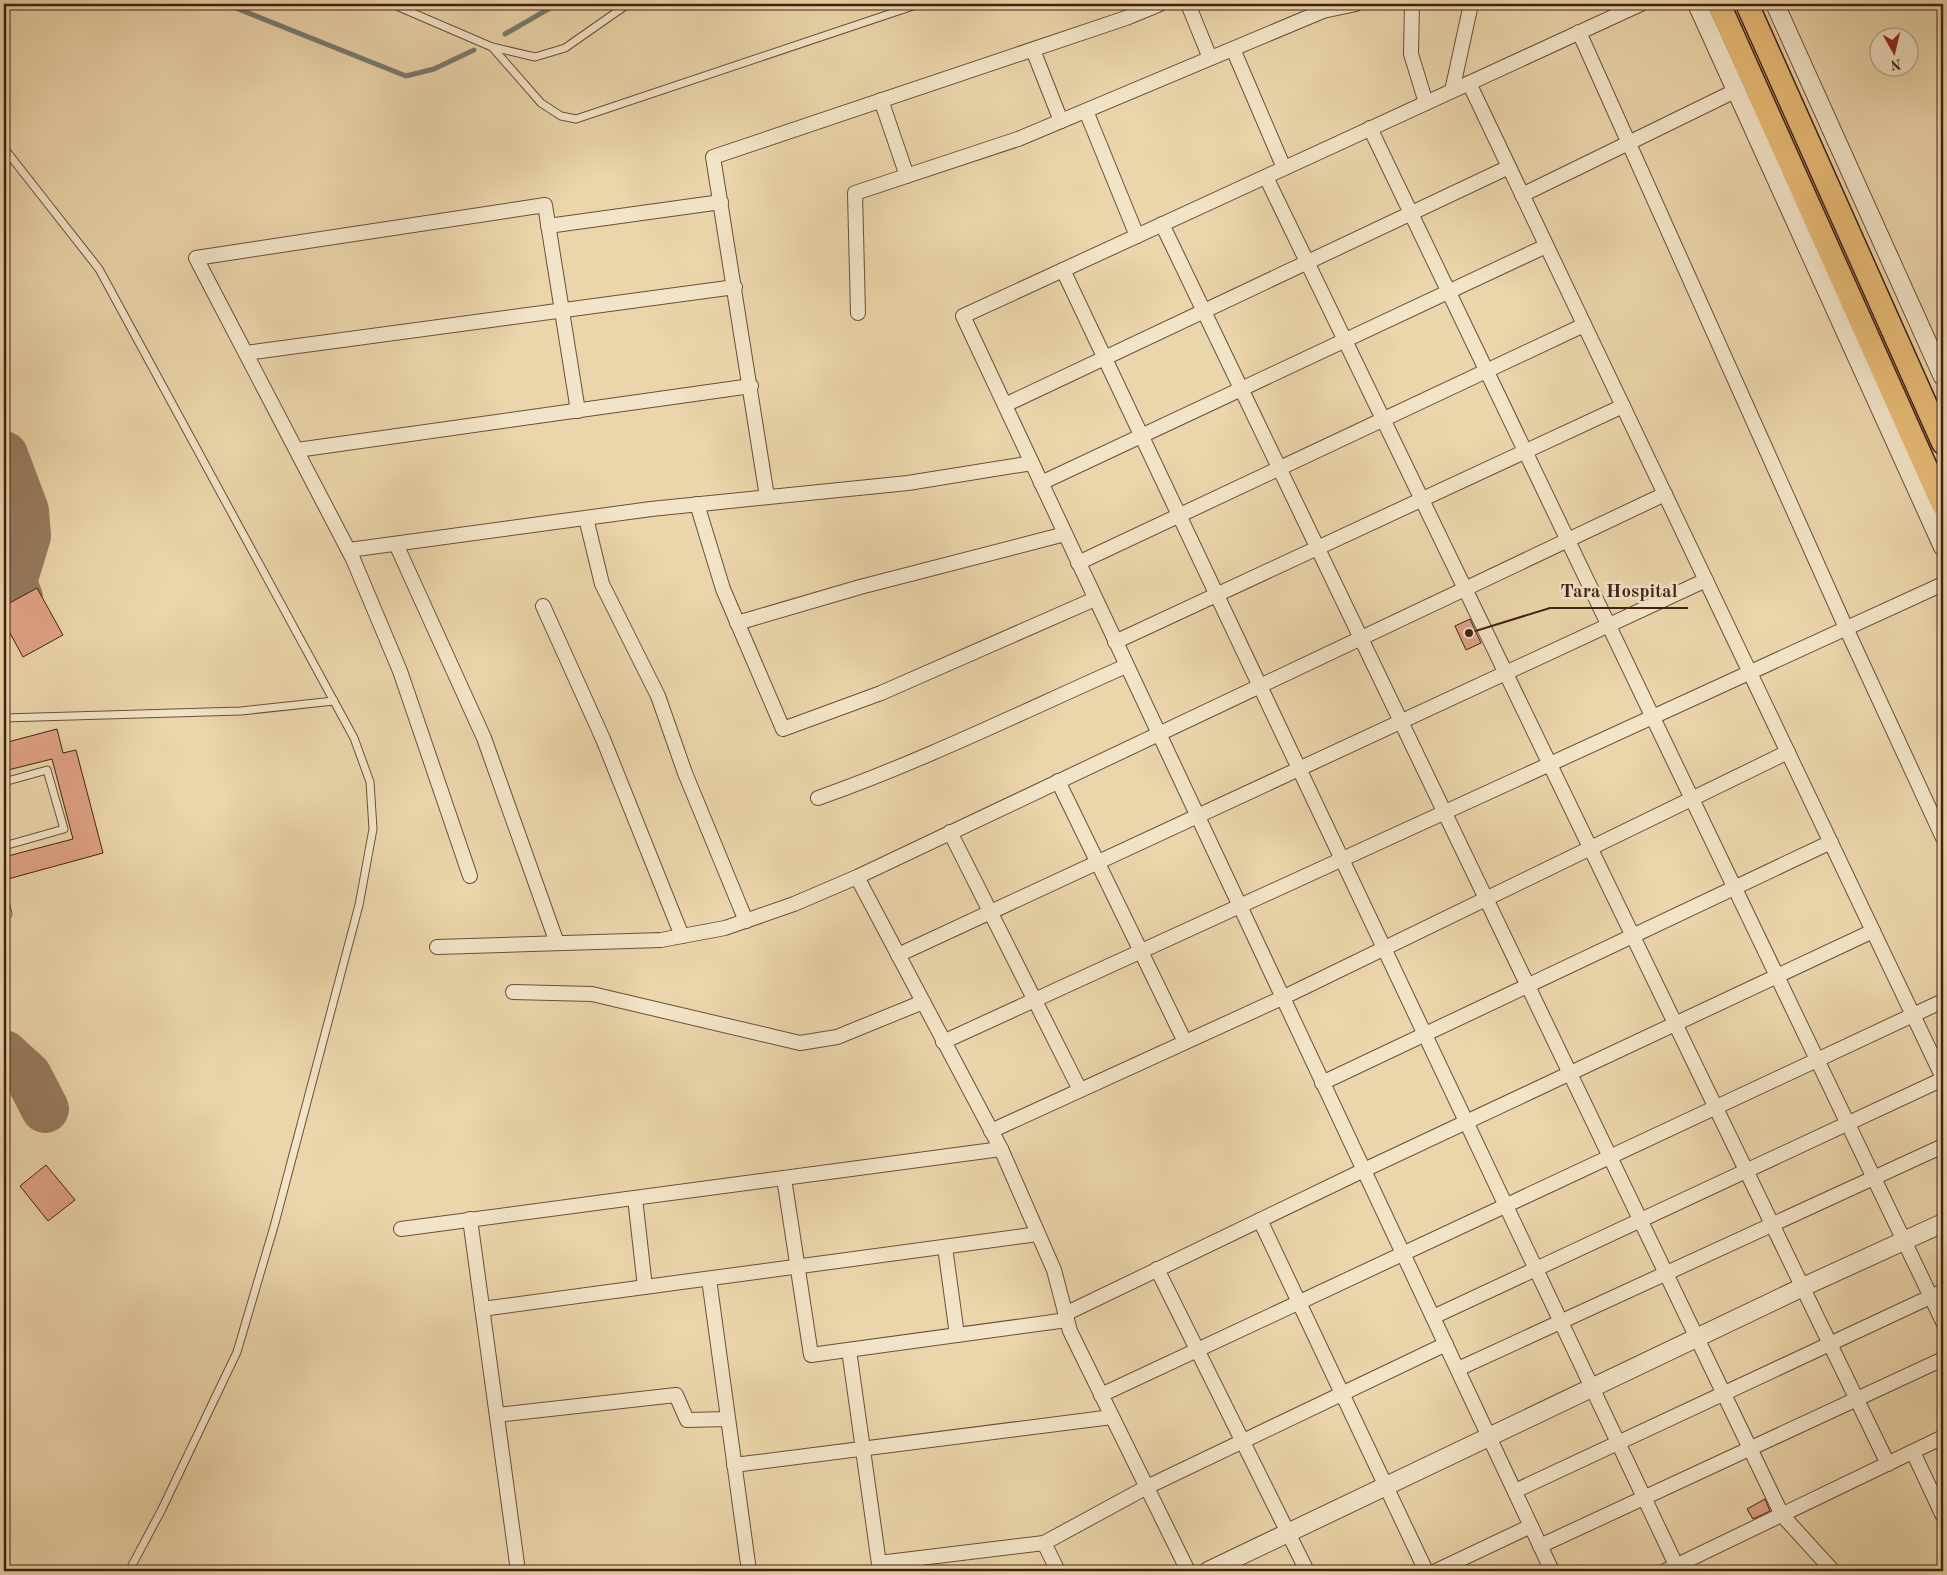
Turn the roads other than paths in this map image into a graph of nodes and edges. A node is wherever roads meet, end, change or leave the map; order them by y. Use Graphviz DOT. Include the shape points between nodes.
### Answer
graph roads {
  1 [pos="392,4"];
  2 [pos="628,4"];
  3 [pos="919,4"];
  4 [pos="1160,4"];
  5 [pos="1188,4"];
  6 [pos="1356,4"];
  7 [pos="1412,4"];
  8 [pos="1471,4"];
  9 [pos="1641,4"];
  10 [pos="1697,4"];
  11 [pos="1719,4"];
  12 [pos="1747,4"];
  13 [pos="1775,4"];
  14 [pos="1579,32"];
  15 [pos="492,47"];
  16 [pos="1233,49"];
  17 [pos="1033,50"];
  18 [pos="1210,58"];
  19 [pos="1469,83"];
  20 [pos="1452,90"];
  21 [pos="1735,90"];
  22 [pos="882,100"];
  23 [pos="1426,103"];
  24 [pos="1086,111"];
  25 [pos="1061,121"];
  26 [pos="1370,128"];
  27 [pos="1628,143"];
  28 [pos="4,148"];
  29 [pos="1509,167"];
  30 [pos="1284,168"];
  31 [pos="906,176"];
  32 [pos="1266,177"];
  33 [pos="1522,195"];
  34 [pos="721,202"];
  35 [pos="1411,213"];
  36 [pos="1162,224"];
  37 [pos="548,226"];
  38 [pos="1137,236"];
  39 [pos="1546,246"];
  40 [pos="1307,262"];
  41 [pos="1063,270"];
  42 [pos="735,287"];
  43 [pos="1449,292"];
  44 [pos="562,310"];
  45 [pos="1204,311"];
  46 [pos="858,313"];
  47 [pos="1584,325"];
  48 [pos="1345,340"];
  49 [pos="246,353"];
  50 [pos="1105,358"];
  51 [pos="1486,371"];
  52 [pos="1943,378"];
  53 [pos="751,386"];
  54 [pos="1241,389"];
  55 [pos="1004,405"];
  56 [pos="1622,406"];
  57 [pos="578,411"];
  58 [pos="1383,419"];
  59 [pos="1142,436"];
  60 [pos="1943,443"];
  61 [pos="296,450"];
  62 [pos="1525,451"];
  63 [pos="1032,464"];
  64 [pos="1279,468"];
  65 [pos="1041,483"];
  66 [pos="1665,494"];
  67 [pos="768,497"];
  68 [pos="1422,499"];
  69 [pos="697,504"];
  70 [pos="1943,505"];
  71 [pos="1180,516"];
  72 [pos="586,518"];
  73 [pos="1064,534"];
  74 [pos="1568,540"];
  75 [pos="396,544"];
  76 [pos="1943,547"];
  77 [pos="1317,548"];
  78 [pos="349,550"];
  79 [pos="1078,563"];
  80 [pos="1706,580"];
  81 [pos="1943,584"];
  82 [pos="1465,588"];
  83 [pos="1217,595"];
  84 [pos="1095,599"];
  85 [pos="543,606"];
  86 [pos="737,623"];
  87 [pos="1609,625"];
  88 [pos="1846,628"];
  89 [pos="1360,638"];
  90 [pos="1115,642"];
  91 [pos="1126,666"];
  92 [pos="1750,672"];
  93 [pos="1506,673"];
  94 [pos="1260,685"];
  95 [pos="334,701"];
  96 [pos="1653,717"];
  97 [pos="4,718"];
  98 [pos="1400,722"];
  99 [pos="1158,733"];
  100 [pos="1788,752"];
  101 [pos="1550,764"];
  102 [pos="1299,769"];
  103 [pos="1058,781"];
  104 [pos="4,782"];
  105 [pos="818,798"];
  106 [pos="1692,799"];
  107 [pos="1444,812"];
  108 [pos="1196,816"];
  109 [pos="950,832"];
  110 [pos="1943,838"];
  111 [pos="1831,842"];
  112 [pos="4,846"];
  113 [pos="1591,848"];
  114 [pos="1342,859"];
  115 [pos="1097,862"];
  116 [pos="470,876"];
  117 [pos="857,877"];
  118 [pos="1734,888"];
  119 [pos="4,898"];
  120 [pos="1486,899"];
  121 [pos="1238,907"];
  122 [pos="990,912"];
  123 [pos="8,914"];
  124 [pos="746,921"];
  125 [pos="1873,931"];
  126 [pos="682,936"];
  127 [pos="1633,936"];
  128 [pos="557,943"];
  129 [pos="438,946"];
  130 [pos="1384,948"];
  131 [pos="1141,952"];
  132 [pos="898,954"];
  133 [pos="1777,976"];
  134 [pos="1527,986"];
  135 [pos="512,992"];
  136 [pos="1282,998"];
  137 [pos="1035,1000"];
  138 [pos="1943,1001"];
  139 [pos="923,1002"];
  140 [pos="1913,1015"];
  141 [pos="1676,1024"];
  142 [pos="1425,1035"];
  143 [pos="943,1042"];
  144 [pos="1185,1042"];
  145 [pos="1817,1060"];
  146 [pos="1570,1074"];
  147 [pos="1943,1079"];
  148 [pos="1322,1084"];
  149 [pos="1080,1090"];
  150 [pos="1716,1107"];
  151 [pos="1466,1122"];
  152 [pos="1848,1124"];
  153 [pos="991,1131"];
  154 [pos="1943,1146"];
  155 [pos="1001,1149"];
  156 [pos="1610,1157"];
  157 [pos="1364,1170"];
  158 [pos="1747,1171"];
  159 [pos="784,1178"];
  160 [pos="1874,1178"];
  161 [pos="634,1198"];
  162 [pos="1506,1205"];
  163 [pos="470,1220"];
  164 [pos="1260,1220"];
  165 [pos="1640,1221"];
  166 [pos="1943,1223"];
  167 [pos="1773,1225"];
  168 [pos="401,1229"];
  169 [pos="1038,1234"];
  170 [pos="1904,1241"];
  171 [pos="945,1247"];
  172 [pos="1403,1254"];
  173 [pos="798,1267"];
  174 [pos="1536,1269"];
  175 [pos="1157,1270"];
  176 [pos="1666,1274"];
  177 [pos="709,1279"];
  178 [pos="1803,1287"];
  179 [pos="645,1288"];
  180 [pos="1937,1293"];
  181 [pos="1298,1302"];
  182 [pos="482,1310"];
  183 [pos="1066,1317"];
  184 [pos="1433,1317"];
  185 [pos="1561,1322"];
  186 [pos="1943,1322"];
  187 [pos="957,1335"];
  188 [pos="1696,1338"];
  189 [pos="1830,1343"];
  190 [pos="1446,1344"];
  191 [pos="849,1350"];
  192 [pos="1197,1350"];
  193 [pos="1943,1360"];
  194 [pos="1458,1369"];
  195 [pos="1592,1387"];
  196 [pos="1342,1394"];
  197 [pos="1723,1394"];
  198 [pos="1101,1395"];
  199 [pos="1857,1399"];
  200 [pos="497,1415"];
  201 [pos="1112,1417"];
  202 [pos="728,1419"];
  203 [pos="1490,1436"];
  204 [pos="1943,1437"];
  205 [pos="1242,1441"];
  206 [pos="1618,1443"];
  207 [pos="863,1448"];
  208 [pos="1750,1449"];
  209 [pos="1913,1452"];
  210 [pos="1888,1464"];
  211 [pos="734,1465"];
  212 [pos="1386,1485"];
  213 [pos="1147,1487"];
  214 [pos="1515,1491"];
  215 [pos="1644,1498"];
  216 [pos="1782,1515"];
  217 [pos="1943,1516"];
  218 [pos="1531,1526"];
  219 [pos="1288,1532"];
  220 [pos="1044,1543"];
  221 [pos="1540,1546"];
  222 [pos="879,1567"];
  223 [pos="1671,1568"];
  224 [pos="129,1571"];
  225 [pos="518,1571"];
  226 [pos="749,1571"];
  227 [pos="1058,1571"];
  228 [pos="1188,1571"];
  229 [pos="1208,1571"];
  230 [pos="1307,1571"];
  231 [pos="1426,1571"];
  232 [pos="1436,1571"];
  233 [pos="1552,1571"];
  234 [pos="1834,1571"];
  1 -- 15 [label="lane"];
  2 -- 15 [label="lane" via="565,48 535,57"];
  3 -- 15 [label="lane" via="576,119 561,116 541,103"];
  4 -- 17 [label="street"];
  5 -- 18 [label="street"];
  6 -- 16 [label="street" via="1323,11"];
  7 -- 23 [label="street" via="1411,54"];
  8 -- 20 [label="street"];
  9 -- 14 [label="street"];
  10 -- 21 [label="street"];
  11 -- 70 [label="highway"];
  12 -- 60 [label="highway"];
  13 -- 52 [label="street"];
  14 -- 19 [label="street"];
  14 -- 27 [label="street"];
  16 -- 18 [label="street"];
  16 -- 30 [label="street"];
  17 -- 22 [label="street"];
  17 -- 25 [label="street"];
  18 -- 24 [label="street"];
  19 -- 20 [label="street"];
  19 -- 29 [label="street"];
  20 -- 23 [label="street"];
  21 -- 27 [label="street"];
  21 -- 76 [label="street"];
  22 -- 31 [label="street"];
  22 -- 34 [label="street" via="713,157"];
  23 -- 26 [label="street"];
  24 -- 25 [label="street"];
  24 -- 38 [label="street"];
  25 -- 31 [label="street" via="1018,139"];
  26 -- 30 [label="street"];
  26 -- 35 [label="street"];
  27 -- 33 [label="street"];
  27 -- 88 [label="street"];
  28 -- 95 [label="lane" via="99,269"];
  29 -- 33 [label="street"];
  29 -- 35 [label="street"];
  30 -- 32 [label="street"];
  31 -- 46 [label="street" via="855,193"];
  32 -- 36 [label="street"];
  32 -- 40 [label="street"];
  33 -- 39 [label="street"];
  34 -- 37 [label="street"];
  34 -- 42 [label="street"];
  35 -- 40 [label="street"];
  35 -- 43 [label="street"];
  36 -- 38 [label="street"];
  36 -- 45 [label="street"];
  37 -- 44 [label="street"];
  37 -- 49 [label="street" via="545,205 196,258"];
  38 -- 41 [label="street"];
  39 -- 43 [label="street"];
  39 -- 47 [label="street"];
  40 -- 45 [label="street"];
  40 -- 48 [label="street"];
  41 -- 50 [label="street"];
  41 -- 55 [label="street" via="963,316"];
  42 -- 44 [label="street"];
  42 -- 53 [label="street"];
  43 -- 48 [label="street"];
  43 -- 51 [label="street"];
  44 -- 49 [label="street"];
  44 -- 57 [label="street"];
  45 -- 50 [label="street"];
  45 -- 54 [label="street"];
  47 -- 51 [label="street"];
  47 -- 56 [label="street"];
  48 -- 54 [label="street"];
  48 -- 58 [label="street"];
  49 -- 61 [label="street"];
  50 -- 55 [label="street"];
  50 -- 59 [label="street"];
  51 -- 58 [label="street"];
  51 -- 62 [label="street"];
  53 -- 57 [label="street"];
  53 -- 67 [label="street"];
  54 -- 59 [label="street"];
  54 -- 64 [label="street"];
  55 -- 63 [label="street"];
  56 -- 62 [label="street"];
  56 -- 66 [label="street"];
  57 -- 61 [label="street"];
  58 -- 64 [label="street"];
  58 -- 68 [label="street"];
  59 -- 65 [label="street"];
  59 -- 71 [label="street"];
  61 -- 78 [label="street"];
  62 -- 68 [label="street"];
  62 -- 74 [label="street"];
  63 -- 65 [label="street"];
  63 -- 67 [label="street" via="908,483"];
  64 -- 71 [label="street"];
  64 -- 77 [label="street"];
  65 -- 73 [label="street"];
  66 -- 74 [label="street"];
  66 -- 80 [label="street"];
  67 -- 69 [label="street"];
  68 -- 77 [label="street"];
  68 -- 82 [label="street"];
  69 -- 72 [label="street"];
  69 -- 86 [label="street"];
  71 -- 79 [label="street"];
  71 -- 83 [label="street"];
  72 -- 75 [label="street"];
  72 -- 124 [label="street" via="602,584 658,696 685,773"];
  73 -- 79 [label="street"];
  73 -- 86 [label="street"];
  74 -- 82 [label="street"];
  74 -- 87 [label="street"];
  75 -- 78 [label="street"];
  75 -- 128 [label="street" via="484,738"];
  77 -- 83 [label="street"];
  77 -- 89 [label="street"];
  78 -- 116 [label="street" via="400,671"];
  79 -- 84 [label="street"];
  80 -- 87 [label="street"];
  80 -- 92 [label="street"];
  81 -- 88 [label="street"];
  82 -- 89 [label="street"];
  82 -- 93 [label="street"];
  83 -- 90 [label="street"];
  83 -- 94 [label="street"];
  84 -- 86 [label="street" via="881,693 783,729"];
  84 -- 90 [label="street"];
  85 -- 126 [label="street" via="603,739"];
  87 -- 93 [label="street"];
  87 -- 96 [label="street"];
  88 -- 92 [label="street"];
  88 -- 110 [label="street"];
  89 -- 94 [label="street"];
  89 -- 98 [label="street"];
  90 -- 91 [label="street"];
  91 -- 99 [label="street"];
  91 -- 105 [label="street" via="859,784"];
  92 -- 96 [label="street"];
  92 -- 100 [label="street"];
  93 -- 98 [label="street"];
  93 -- 101 [label="street"];
  94 -- 99 [label="street"];
  94 -- 102 [label="street"];
  95 -- 97 [label="lane" via="240,711"];
  95 -- 224 [label="lane" via="354,738 370,782 373,830 359,905 275,1223 236,1352"];
  96 -- 101 [label="street"];
  96 -- 106 [label="street"];
  98 -- 102 [label="street"];
  98 -- 107 [label="street"];
  99 -- 103 [label="street"];
  99 -- 108 [label="street"];
  100 -- 106 [label="street"];
  100 -- 111 [label="street"];
  101 -- 107 [label="street"];
  101 -- 113 [label="street"];
  102 -- 108 [label="street"];
  102 -- 114 [label="street"];
  103 -- 109 [label="street"];
  103 -- 115 [label="street"];
  104 -- 112 [label="lane" via="47,770 64,829"];
  106 -- 113 [label="street"];
  106 -- 118 [label="street"];
  107 -- 114 [label="street"];
  107 -- 120 [label="street"];
  108 -- 115 [label="street"];
  108 -- 121 [label="street"];
  109 -- 117 [label="street"];
  109 -- 122 [label="street"];
  111 -- 118 [label="street"];
  111 -- 125 [label="street"];
  113 -- 120 [label="street"];
  113 -- 127 [label="street"];
  114 -- 121 [label="street"];
  114 -- 130 [label="street"];
  115 -- 122 [label="street"];
  115 -- 131 [label="street"];
  117 -- 124 [label="street"];
  117 -- 132 [label="street"];
  118 -- 127 [label="street"];
  118 -- 133 [label="street"];
  119 -- 123 [label="lane"];
  120 -- 130 [label="street"];
  120 -- 134 [label="street"];
  121 -- 131 [label="street"];
  121 -- 136 [label="street"];
  122 -- 132 [label="street"];
  122 -- 137 [label="street"];
  124 -- 126 [label="street"];
  125 -- 133 [label="street"];
  125 -- 140 [label="street"];
  126 -- 128 [label="street" via="660,940"];
  127 -- 134 [label="street"];
  127 -- 141 [label="street"];
  128 -- 129 [label="street"];
  130 -- 136 [label="street"];
  130 -- 142 [label="street"];
  131 -- 137 [label="street"];
  131 -- 144 [label="street"];
  132 -- 139 [label="street"];
  133 -- 141 [label="street"];
  133 -- 145 [label="street"];
  134 -- 142 [label="street"];
  134 -- 146 [label="street"];
  135 -- 139 [label="street" via="592,994 800,1043 837,1038"];
  136 -- 144 [label="street"];
  136 -- 148 [label="street"];
  137 -- 143 [label="street"];
  137 -- 149 [label="street"];
  138 -- 140 [label="street"];
  139 -- 143 [label="street"];
  140 -- 145 [label="street"];
  140 -- 147 [label="street"];
  141 -- 146 [label="street"];
  141 -- 150 [label="street"];
  142 -- 148 [label="street"];
  142 -- 151 [label="street"];
  143 -- 153 [label="street"];
  144 -- 149 [label="street"];
  145 -- 150 [label="street"];
  145 -- 152 [label="street"];
  146 -- 151 [label="street"];
  146 -- 156 [label="street"];
  147 -- 152 [label="street"];
  148 -- 157 [label="street"];
  149 -- 153 [label="street"];
  150 -- 156 [label="street"];
  150 -- 158 [label="street"];
  151 -- 157 [label="street"];
  151 -- 162 [label="street"];
  152 -- 158 [label="street"];
  152 -- 160 [label="street"];
  153 -- 155 [label="street"];
  154 -- 160 [label="street"];
  155 -- 159 [label="street"];
  155 -- 169 [label="street"];
  156 -- 162 [label="street"];
  156 -- 165 [label="street"];
  157 -- 164 [label="street"];
  157 -- 172 [label="street"];
  158 -- 165 [label="street"];
  158 -- 167 [label="street"];
  159 -- 161 [label="street"];
  159 -- 173 [label="street"];
  160 -- 167 [label="street"];
  160 -- 170 [label="street"];
  161 -- 163 [label="street"];
  161 -- 179 [label="street"];
  162 -- 172 [label="street"];
  162 -- 174 [label="street"];
  163 -- 168 [label="street"];
  163 -- 182 [label="street"];
  164 -- 175 [label="street"];
  164 -- 181 [label="street"];
  165 -- 174 [label="street"];
  165 -- 176 [label="street"];
  166 -- 170 [label="street"];
  167 -- 176 [label="street"];
  167 -- 178 [label="street"];
  169 -- 171 [label="street"];
  169 -- 183 [label="street" via="1054,1270"];
  170 -- 178 [label="street"];
  170 -- 180 [label="street"];
  171 -- 173 [label="street"];
  171 -- 187 [label="street"];
  172 -- 181 [label="street"];
  172 -- 184 [label="street"];
  173 -- 177 [label="street"];
  173 -- 191 [label="street" via="811,1355"];
  174 -- 184 [label="street"];
  174 -- 185 [label="street"];
  175 -- 183 [label="street"];
  175 -- 192 [label="street"];
  176 -- 185 [label="street"];
  176 -- 188 [label="street"];
  177 -- 179 [label="street"];
  177 -- 202 [label="street"];
  178 -- 188 [label="street"];
  178 -- 189 [label="street"];
  179 -- 182 [label="street"];
  180 -- 186 [label="street"];
  180 -- 189 [label="street"];
  181 -- 192 [label="street"];
  181 -- 196 [label="street"];
  182 -- 200 [label="street"];
  183 -- 187 [label="street"];
  183 -- 198 [label="street"];
  184 -- 190 [label="street"];
  185 -- 194 [label="street"];
  185 -- 195 [label="street"];
  187 -- 191 [label="street"];
  188 -- 195 [label="street"];
  188 -- 197 [label="street"];
  189 -- 197 [label="street"];
  189 -- 199 [label="street"];
  190 -- 194 [label="street"];
  190 -- 196 [label="street"];
  191 -- 207 [label="street"];
  192 -- 198 [label="street"];
  192 -- 205 [label="street"];
  193 -- 199 [label="street"];
  194 -- 203 [label="street"];
  195 -- 203 [label="street"];
  195 -- 206 [label="street"];
  196 -- 205 [label="street"];
  196 -- 212 [label="street"];
  197 -- 206 [label="street"];
  197 -- 208 [label="street"];
  198 -- 201 [label="street"];
  199 -- 208 [label="street"];
  199 -- 210 [label="street"];
  200 -- 202 [label="street" via="676,1396 687,1420"];
  200 -- 225 [label="street"];
  201 -- 207 [label="street"];
  201 -- 213 [label="street"];
  202 -- 211 [label="street"];
  203 -- 212 [label="street"];
  203 -- 214 [label="street"];
  204 -- 209 [label="street"];
  205 -- 213 [label="street"];
  205 -- 219 [label="street"];
  206 -- 214 [label="street"];
  206 -- 215 [label="street"];
  207 -- 211 [label="street"];
  207 -- 222 [label="street"];
  208 -- 215 [label="street"];
  208 -- 216 [label="street"];
  209 -- 210 [label="street"];
  209 -- 217 [label="street"];
  210 -- 216 [label="street"];
  211 -- 226 [label="street"];
  212 -- 219 [label="street"];
  212 -- 231 [label="street"];
  213 -- 220 [label="street"];
  213 -- 228 [label="street"];
  214 -- 218 [label="street"];
  215 -- 221 [label="street"];
  215 -- 223 [label="street"];
  216 -- 223 [label="street"];
  216 -- 234 [label="street"];
  218 -- 221 [label="street"];
  218 -- 232 [label="street"];
  219 -- 229 [label="street"];
  219 -- 230 [label="street"];
  220 -- 222 [label="street"];
  220 -- 227 [label="street"];
  221 -- 233 [label="street"];
}
